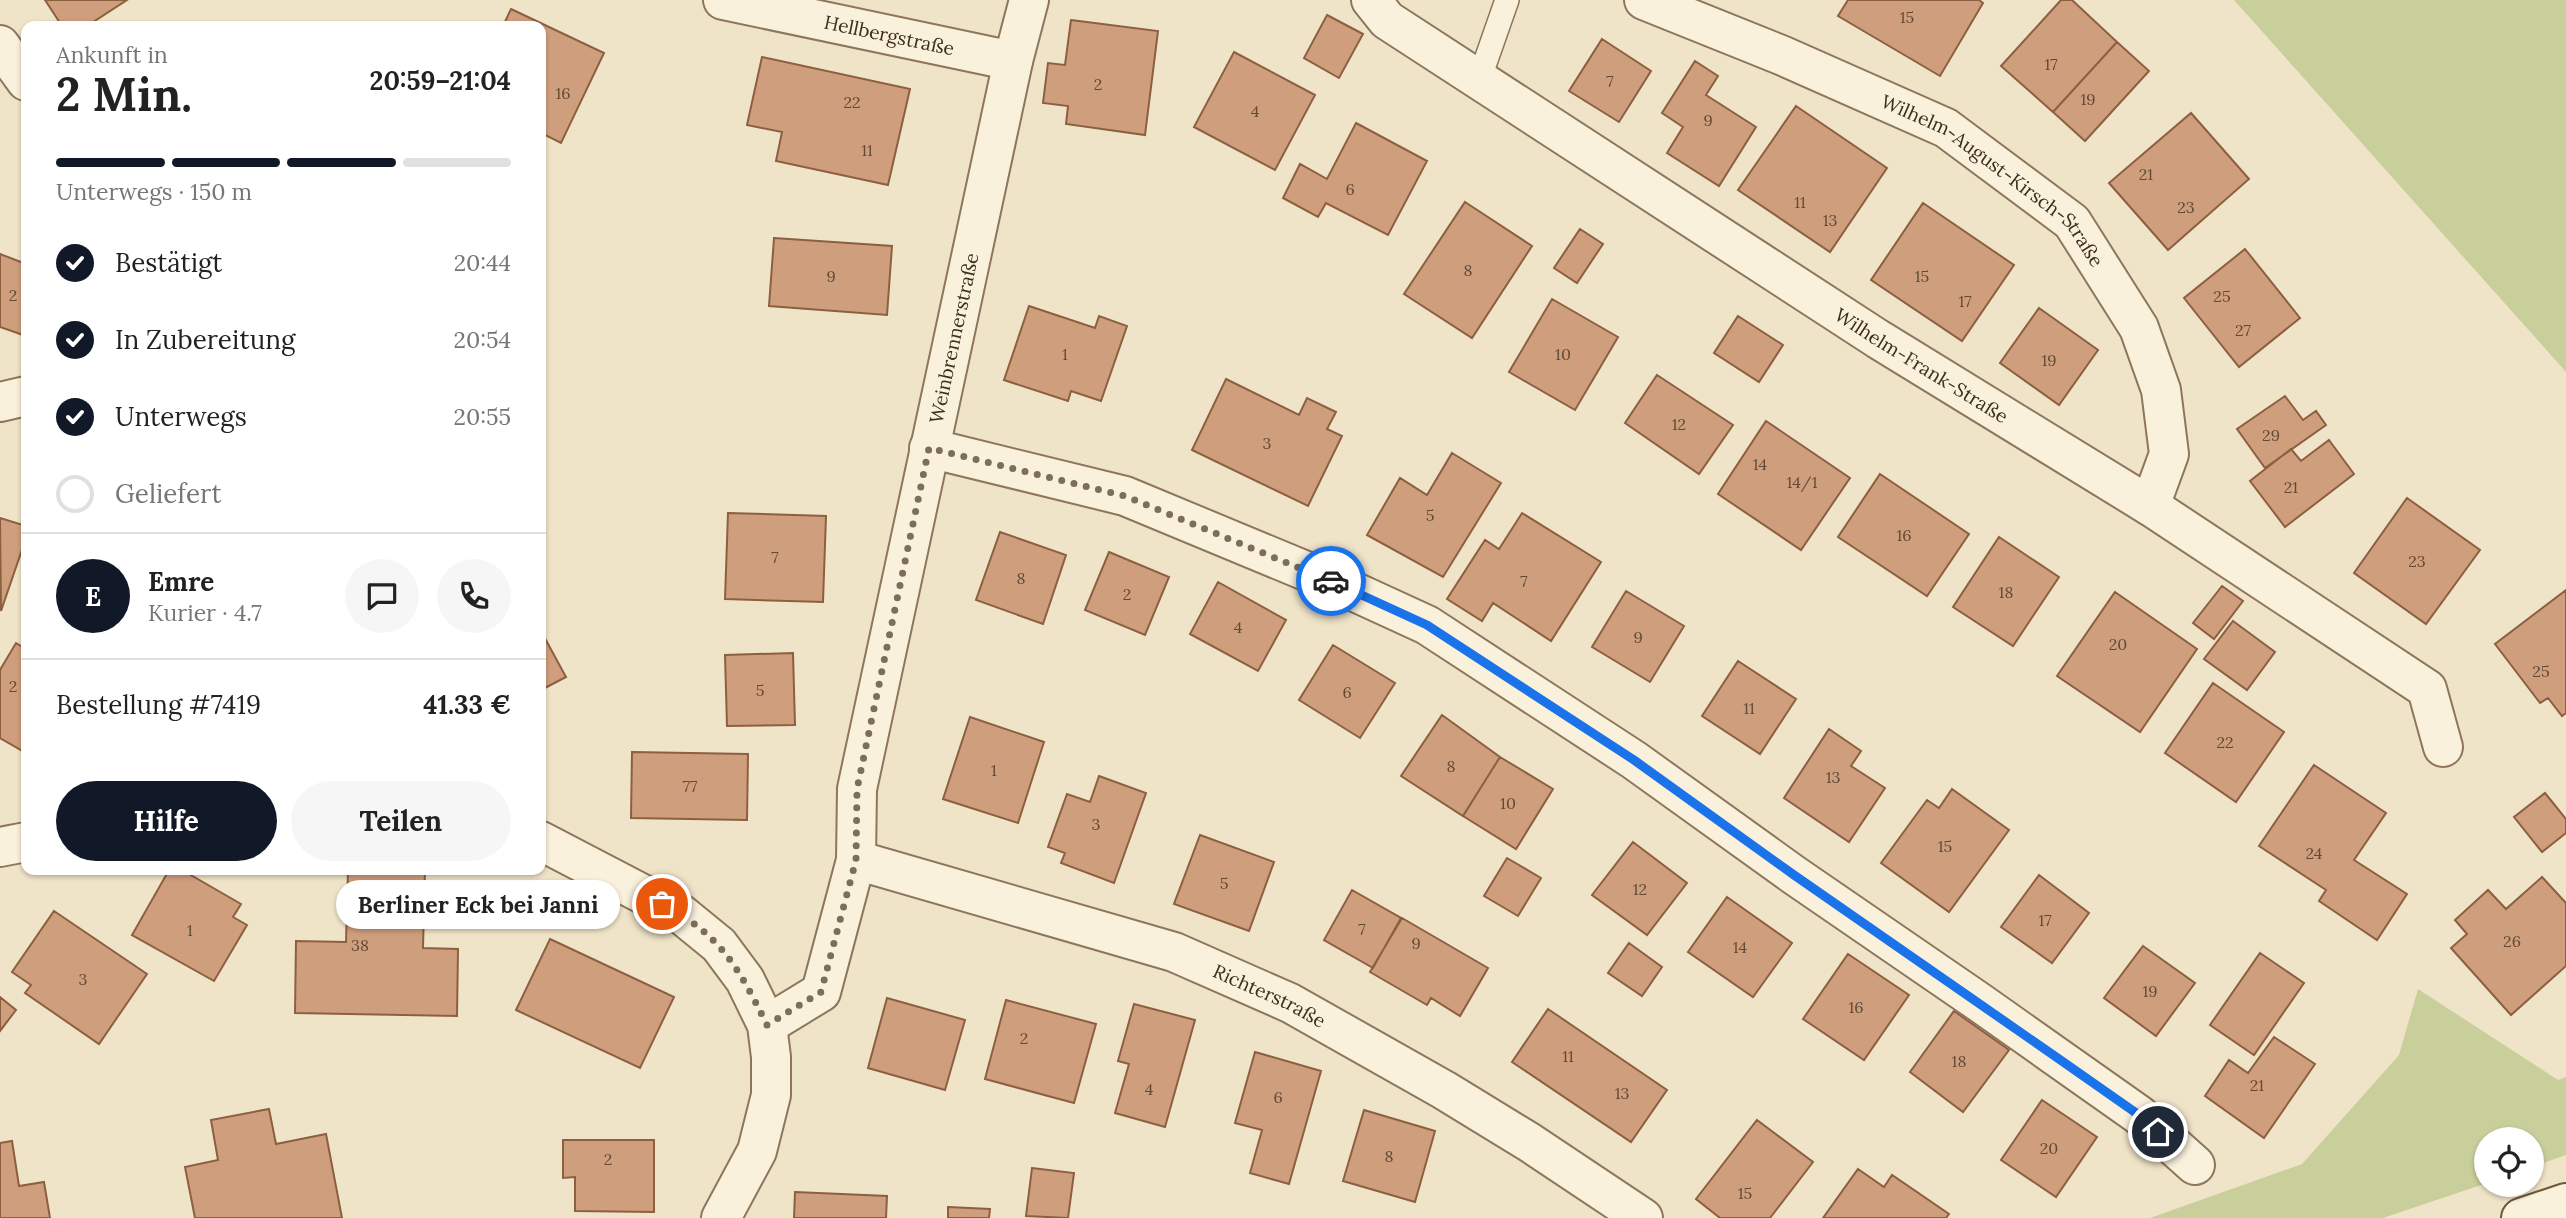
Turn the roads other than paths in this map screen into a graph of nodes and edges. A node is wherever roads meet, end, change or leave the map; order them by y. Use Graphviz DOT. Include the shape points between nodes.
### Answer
graph roads {
  1 [pos="723,0"];
  2 [pos="1029,0"];
  3 [pos="1371,0"];
  4 [pos="1507,0"];
  5 [pos="1644,0"];
  6 [pos="0,45"];
  7 [pos="1013,61"];
  8 [pos="21,74"];
  9 [pos="1479,80"];
  10 [pos="21,397"];
  11 [pos="0,402"];
  12 [pos="929,448"];
  13 [pos="2150,506"];
  14 [pos="2443,747"];
  15 [pos="21,843"];
  16 [pos="546,844"];
  17 [pos="0,847"];
  18 [pos="856,860"];
  19 [pos="767,1025"];
  20 [pos="2195,1165"];
  21 [pos="2566,1203"];
  22 [pos="721,1218"];
  23 [pos="1643,1218"];
  24 [pos="2521,1218"];
  1 -- 7 [label="street, Hellbergstraße"];
  2 -- 7 [label="street, Weinbrennerstraße"];
  3 -- 9 [label="street, Wilhelm-Frank-Straße" via="1387,20"];
  4 -- 9 [label="lane"];
  5 -- 13 [label="street, Wilhelm-August-Kirsch-Straße" via="1946,128 2072,222 2139,327 2161,390 2169,454"];
  6 -- 8 [label="street"];
  7 -- 12 [label="street, Weinbrennerstraße"];
  9 -- 13 [label="street, Wilhelm-Frank-Straße" via="1878,339"];
  10 -- 11 [label="street"];
  12 -- 18 [label="street, Weinbrennerstraße" via="857,789"];
  12 -- 20 [label="street" via="1125,496 1427,625 1634,760 1979,1002 2139,1115"];
  13 -- 14 [label="street, Wilhelm-Frank-Straße" via="2427,689"];
  15 -- 17 [label="street"];
  16 -- 19 [label="street" via="681,914 719,945 745,979"];
  18 -- 19 [label="street, Weinbrennerstraße" via="821,992"];
  18 -- 23 [label="street, Richterstraße" via="1174,952 1290,1003 1444,1090"];
  19 -- 22 [label="street" via="771,1095 757,1151"];
  21 -- 24 [label="street"];
}
